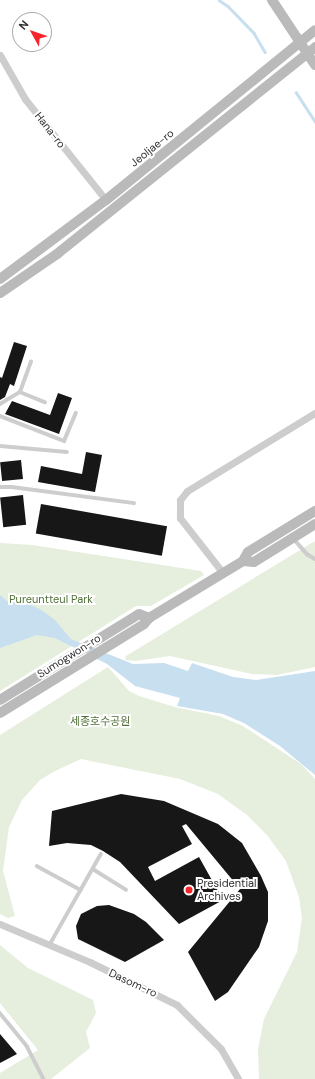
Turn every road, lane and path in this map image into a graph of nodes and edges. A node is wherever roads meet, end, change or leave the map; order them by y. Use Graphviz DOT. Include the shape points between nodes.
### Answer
graph roads {
  1 [pos="272,0"];
  2 [pos="315,30"];
  3 [pos="300,42"];
  4 [pos="311,50"];
  5 [pos="0,55"];
  6 [pos="315,65"];
  7 [pos="106,200"];
  8 [pos="0,279"];
  9 [pos="0,293"];
  10 [pos="31,362"];
  11 [pos="20,392"];
  12 [pos="45,402"];
  13 [pos="0,403"];
  14 [pos="315,413"];
  15 [pos="76,414"];
  16 [pos="0,416"];
  17 [pos="0,446"];
  18 [pos="67,452"];
  19 [pos="0,487"];
  20 [pos="134,502"];
  21 [pos="315,511"];
  22 [pos="315,524"];
  23 [pos="293,538"];
  24 [pos="315,558"];
  25 [pos="243,561"];
  26 [pos="223,573"];
  27 [pos="149,618"];
  28 [pos="0,700"];
  29 [pos="0,714"];
  30 [pos="101,854"];
  31 [pos="37,866"];
  32 [pos="93,869"];
  33 [pos="81,890"];
  34 [pos="126,890"];
  35 [pos="0,924"];
  36 [pos="50,944"];
  37 [pos="0,1013"];
  38 [pos="44,1079"];
  39 [pos="238,1079"];
  1 -- 3 [label="street"];
  2 -- 3 [label="street, Jeoljae-ro"];
  3 -- 4 [label="street"];
  3 -- 7 [label="street, Jeoljae-ro"];
  4 -- 6 [label="street"];
  4 -- 9 [label="street, Jeoljae-ro" via="57,254"];
  5 -- 7 [label="street, Hana-ro" via="25,99"];
  7 -- 8 [label="street, Jeoljae-ro"];
  10 -- 11 [label="lane"];
  11 -- 12 [label="lane"];
  11 -- 13 [label="lane"];
  14 -- 26 [label="street" via="187,491 180,500 180,518"];
  15 -- 16 [label="lane" via="64,441"];
  17 -- 18 [label="lane"];
  19 -- 20 [label="lane"];
  21 -- 25 [label="street, Sumogwon-ro" via="248,552"];
  22 -- 23 [label="street, Sumogwon-ro"];
  23 -- 24 [label="lane" via="307,554"];
  23 -- 25 [label="street, Sumogwon-ro" via="254,562"];
  25 -- 26 [label="street, Sumogwon-ro"];
  26 -- 27 [label="street, Sumogwon-ro"];
  27 -- 28 [label="street, Sumogwon-ro" via="139,614"];
  27 -- 29 [label="street, Sumogwon-ro" via="144,624"];
  30 -- 32 [label="lane"];
  31 -- 33 [label="lane"];
  32 -- 33 [label="lane"];
  32 -- 34 [label="lane"];
  33 -- 36 [label="lane"];
  35 -- 36 [label="street, Dasom-ro"];
  36 -- 39 [label="street, Dasom-ro" via="157,993 177,1005 221,1049"];
  37 -- 38 [label="lane" via="27,1046"];
}
